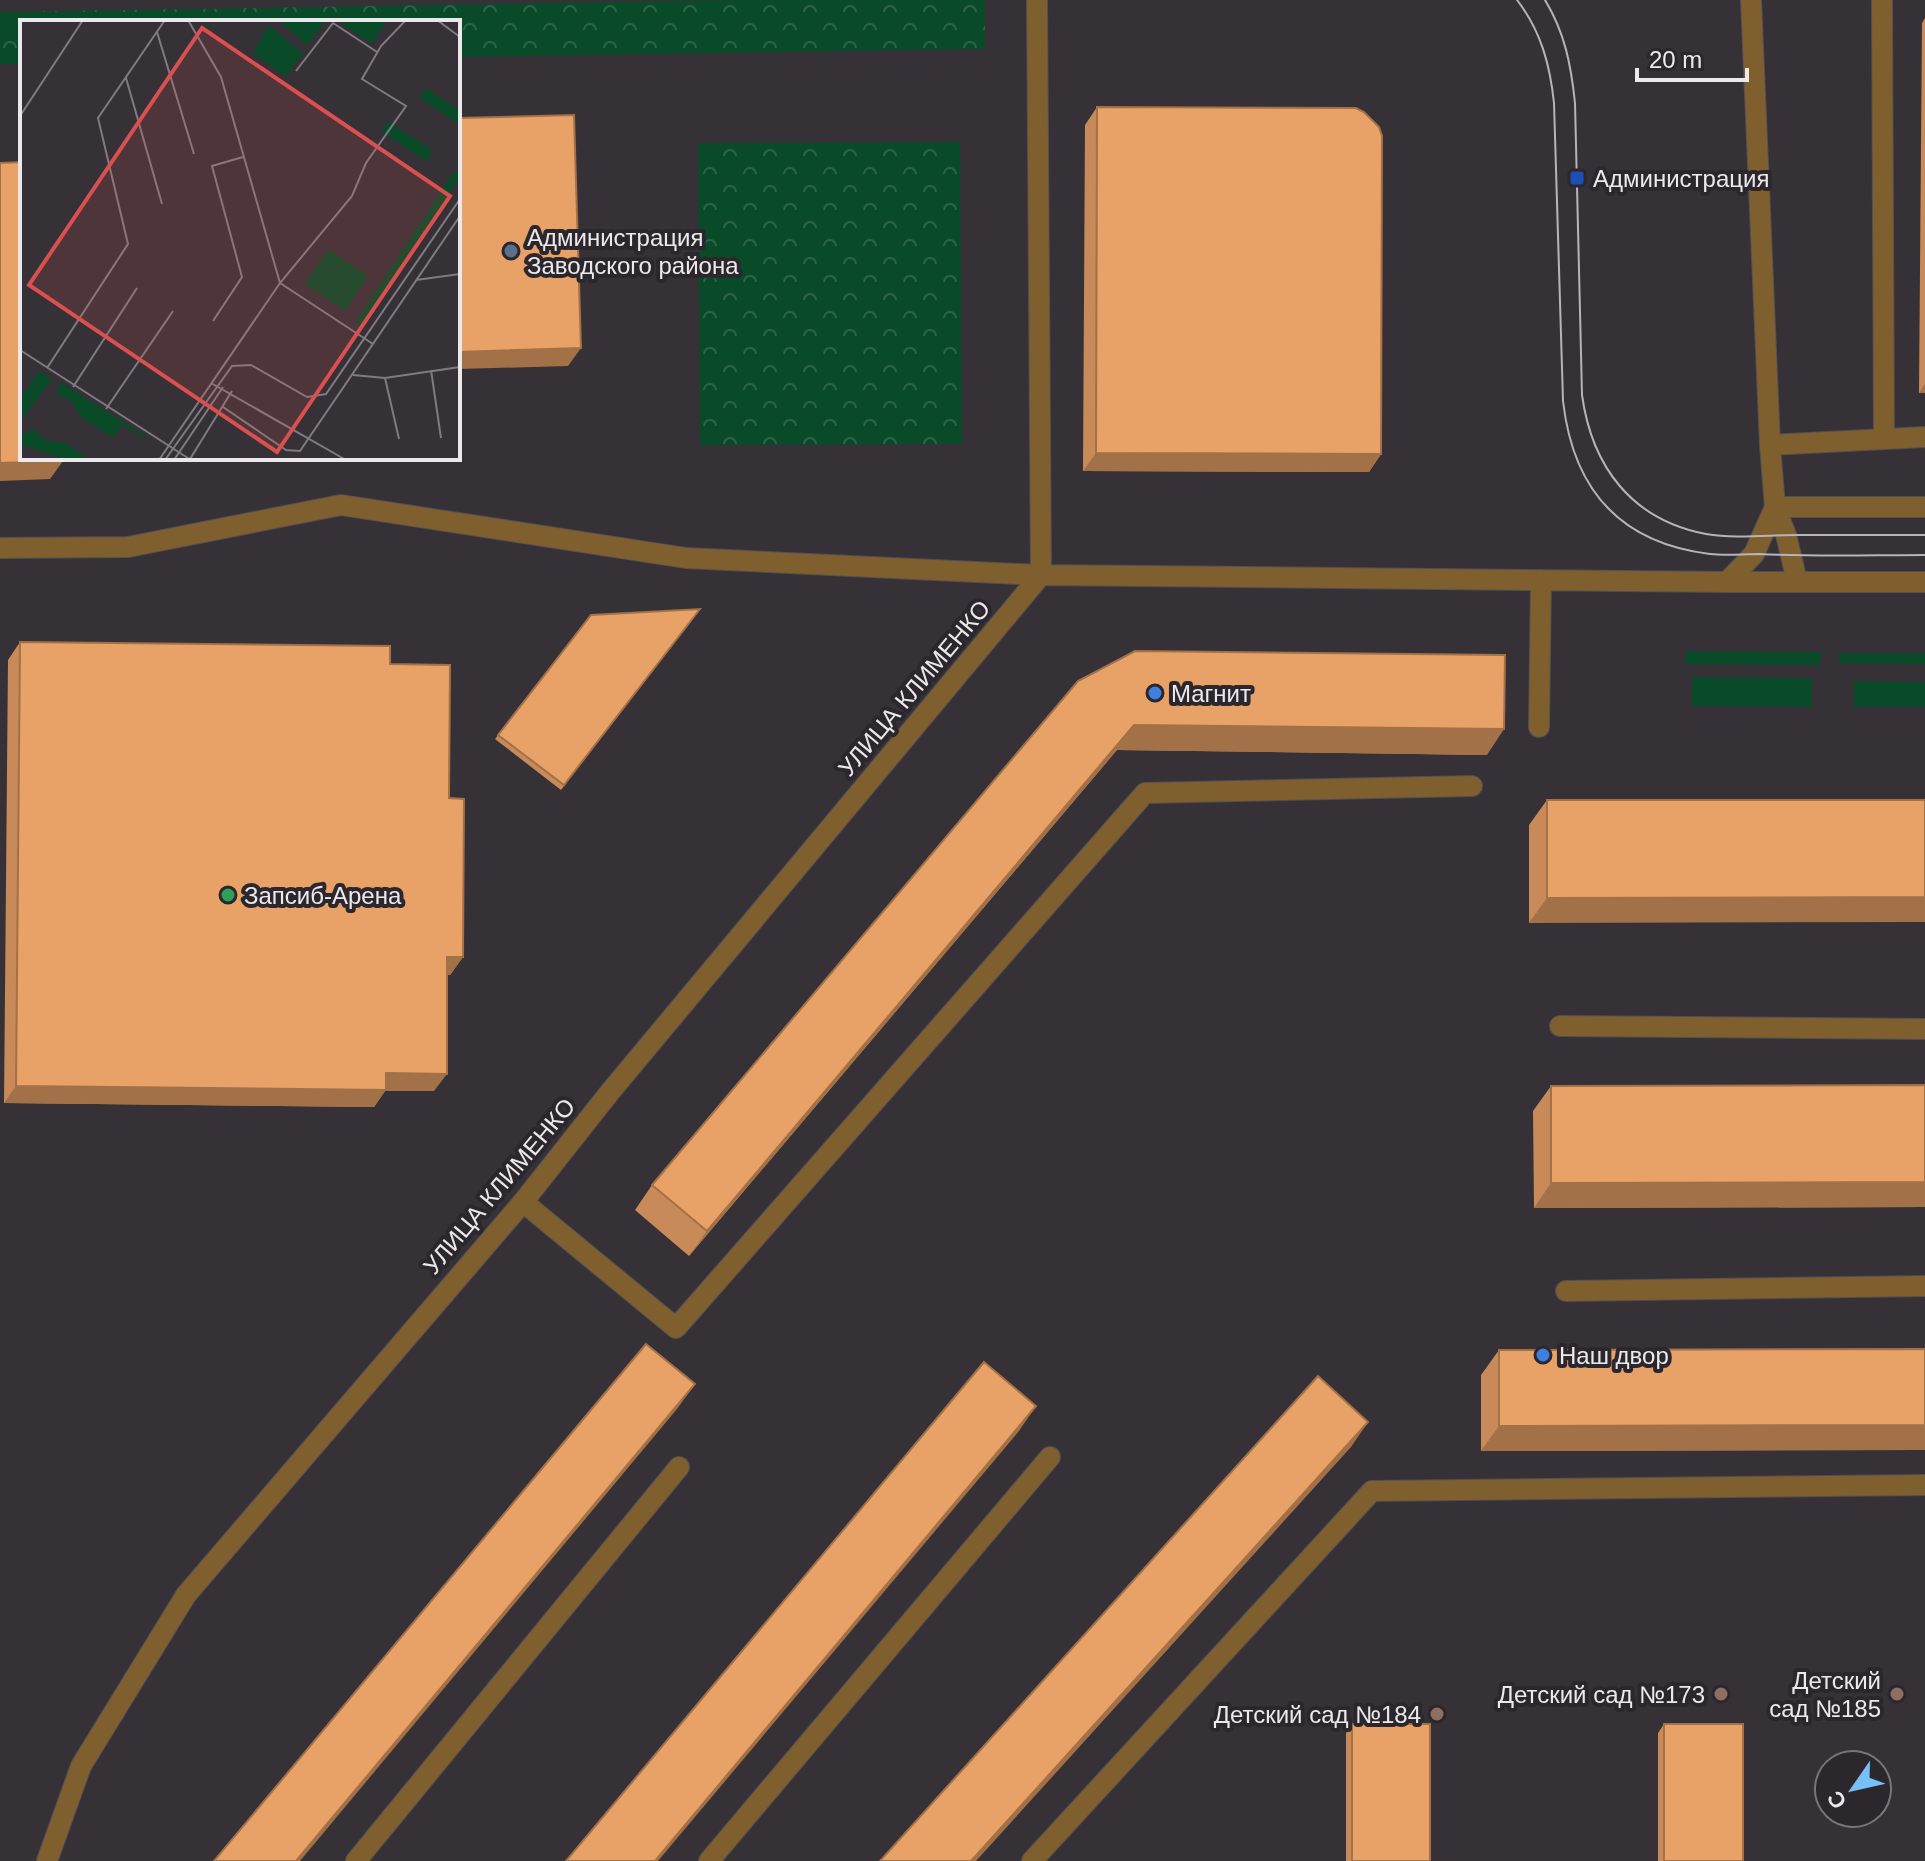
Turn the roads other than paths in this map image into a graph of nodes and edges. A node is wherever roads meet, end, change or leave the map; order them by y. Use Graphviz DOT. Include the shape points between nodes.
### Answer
graph roads {
  1 [pos="1037,0"];
  2 [pos="1751,0"];
  3 [pos="1882,0"];
  4 [pos="1925,437"];
  5 [pos="1884,438"];
  6 [pos="1770,445"];
  7 [pos="1775,507"];
  8 [pos="1925,507"];
  9 [pos="0,548"];
  10 [pos="1041,575"];
  11 [pos="1541,580"];
  12 [pos="1797,581"];
  13 [pos="1727,582"];
  14 [pos="1925,582"];
  15 [pos="1539,727"];
  16 [pos="1472,786"];
  17 [pos="1560,1026"];
  18 [pos="1925,1029"];
  19 [pos="523,1202"];
  20 [pos="1925,1286"];
  21 [pos="1566,1291"];
  22 [pos="1050,1457"];
  23 [pos="679,1467"];
  24 [pos="1925,1485"];
  25 [pos="47,1861"];
  26 [pos="356,1861"];
  27 [pos="709,1861"];
  28 [pos="1032,1861"];
  1 -- 10 [label="street"];
  2 -- 6 [label="street"];
  3 -- 5 [label="street"];
  4 -- 5 [label="street"];
  5 -- 6 [label="street"];
  6 -- 7 [label="street"];
  7 -- 8 [label="street"];
  7 -- 12 [label="street"];
  7 -- 13 [label="street" via="1754,554"];
  9 -- 10 [label="street" via="128,547 341,505 686,558"];
  10 -- 11 [label="street"];
  10 -- 19 [label="street, УЛИЦА КЛИМЕНКО"];
  11 -- 13 [label="street"];
  11 -- 15 [label="street"];
  12 -- 13 [label="street"];
  12 -- 14 [label="street"];
  16 -- 19 [label="street" via="1145,793 676,1328"];
  17 -- 18 [label="street"];
  19 -- 25 [label="street, УЛИЦА КЛИМЕНКО" via="186,1595 81,1766"];
  20 -- 21 [label="street"];
  22 -- 27 [label="street"];
  23 -- 26 [label="street"];
  24 -- 28 [label="street" via="1372,1491"];
}
